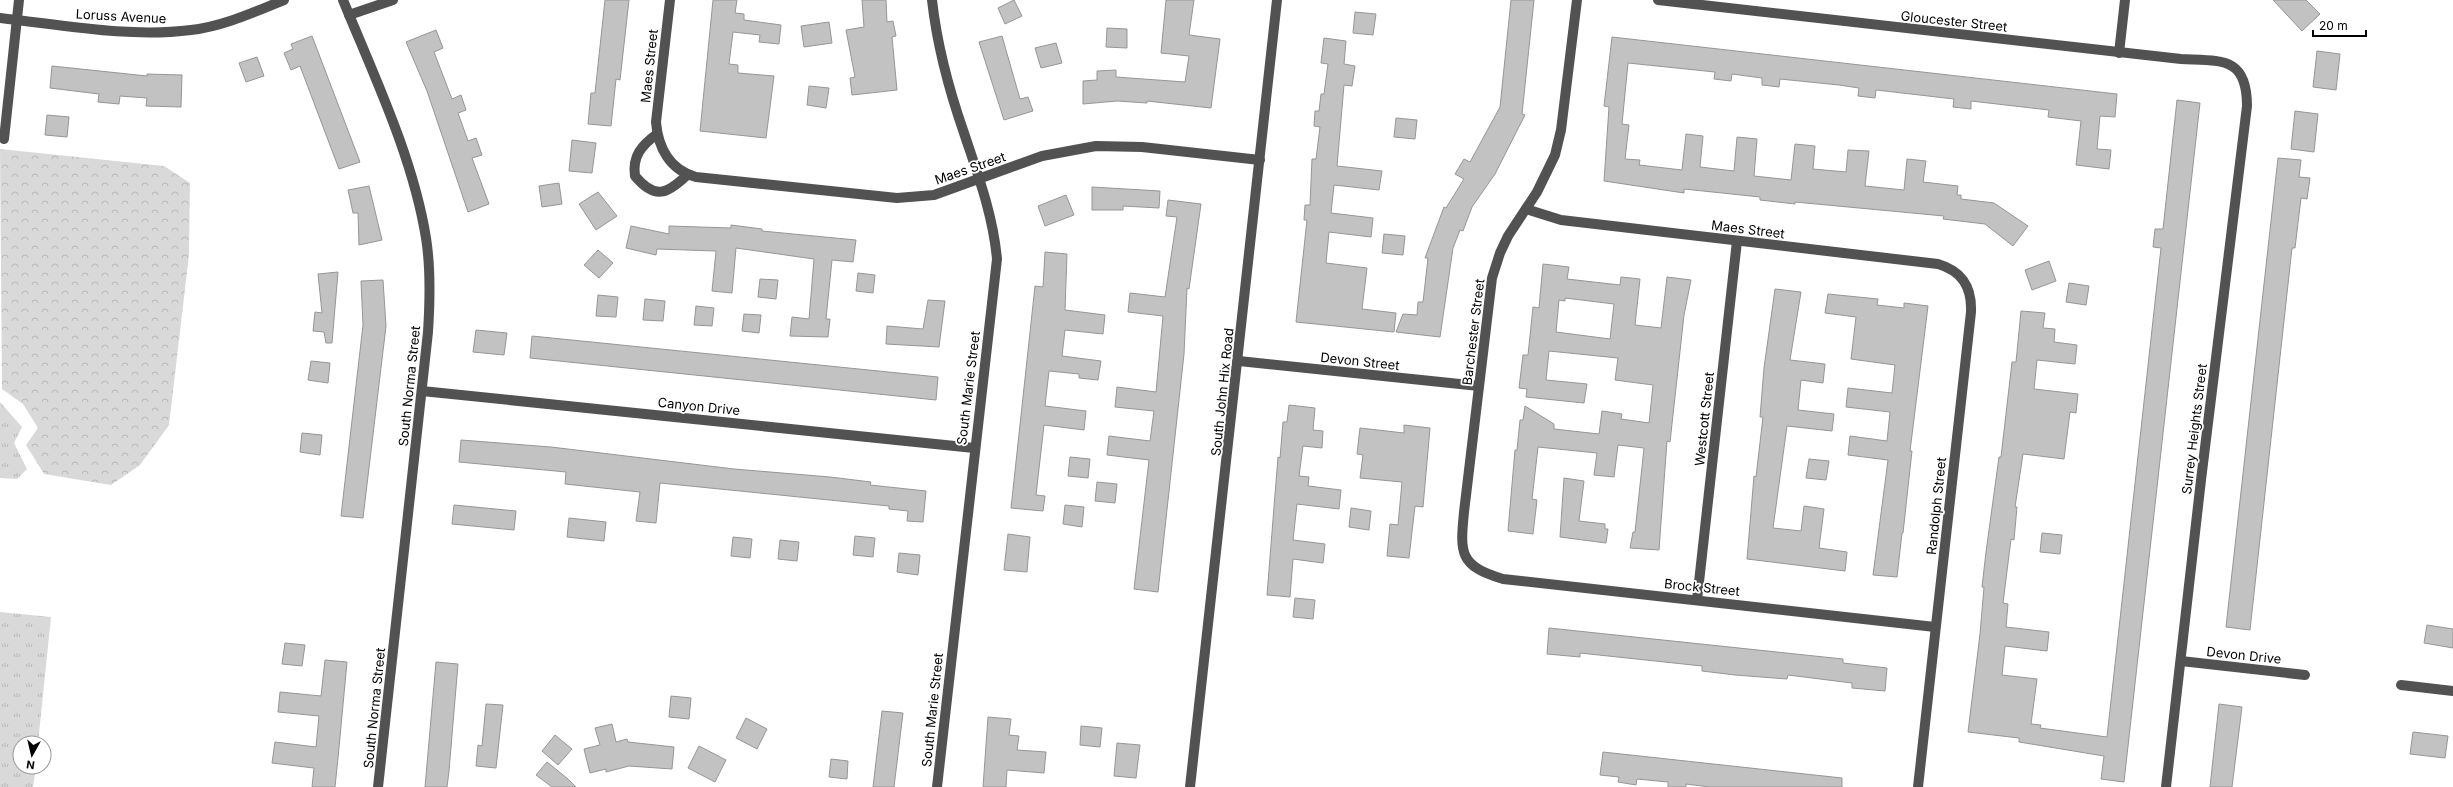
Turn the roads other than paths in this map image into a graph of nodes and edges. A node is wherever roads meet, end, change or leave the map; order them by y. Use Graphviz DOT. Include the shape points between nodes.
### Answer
graph roads {
  1 [pos="19,0"];
  2 [pos="284,0"];
  3 [pos="343,0"];
  4 [pos="393,0"];
  5 [pos="670,0"];
  6 [pos="932,0"];
  7 [pos="1277,0"];
  8 [pos="1576,0"];
  9 [pos="1658,0"];
  10 [pos="2125,0"];
  11 [pos="349,15"];
  12 [pos="0,18"];
  13 [pos="17,20"];
  14 [pos="2119,53"];
  15 [pos="2242,75"];
  16 [pos="657,134"];
  17 [pos="4,139"];
  18 [pos="1260,160"];
  19 [pos="687,175"];
  20 [pos="981,180"];
  21 [pos="1526,209"];
  22 [pos="1737,241"];
  23 [pos="1964,281"];
  24 [pos="1239,361"];
  25 [pos="1479,386"];
  26 [pos="422,391"];
  27 [pos="974,448"];
  28 [pos="1470,562"];
  29 [pos="1697,600"];
  30 [pos="1935,627"];
  31 [pos="2181,661"];
  32 [pos="2305,674"];
  33 [pos="2401,685"];
  34 [pos="2453,691"];
  35 [pos="378,787"];
  36 [pos="937,787"];
  37 [pos="1190,787"];
  38 [pos="1918,787"];
  39 [pos="2166,787"];
  1 -- 13 [label="street"];
  2 -- 13 [label="street, Loruss Avenue" via="225,22 192,30 161,33"];
  3 -- 11 [label="street, South Norma Street"];
  4 -- 11 [label="street"];
  5 -- 16 [label="street, Maes Street" via="656,122"];
  6 -- 20 [label="street, South Marie Street" via="942,58"];
  7 -- 18 [label="street, South John Hix Road"];
  8 -- 21 [label="street, Barchester Street" via="1562,130 1544,179"];
  9 -- 14 [label="street, Gloucester Street"];
  10 -- 14 [label="street"];
  11 -- 26 [label="street, South Norma Street" via="377,83 410,176 426,239 430,301"];
  12 -- 13 [label="street, Loruss Avenue"];
  13 -- 17 [label="street"];
  14 -- 15 [label="street, Gloucester Street" via="2215,60 2229,64"];
  15 -- 31 [label="street, Surrey Heights Street" via="2247,91 2247,106"];
  16 -- 19 [label="street, Maes Street" via="669,161"];
  16 -- 19 [label="street" via="644,144 635,157 635,176 650,190 659,192 674,187"];
  18 -- 20 [label="street, Maes Street" via="1142,147 1096,146 1042,156"];
  18 -- 24 [label="street, South John Hix Road"];
  19 -- 20 [label="street, Maes Street" via="897,198 934,195"];
  20 -- 27 [label="street, South Marie Street" via="994,232 997,259"];
  21 -- 22 [label="street, Maes Street" via="1561,220"];
  21 -- 25 [label="street, Barchester Street" via="1500,253 1492,278"];
  22 -- 23 [label="street, Maes Street" via="1938,264 1957,273"];
  22 -- 29 [label="street, Westcott Street"];
  23 -- 30 [label="street, Randolph Street" via="1970,289 1971,312"];
  24 -- 25 [label="street, Devon Street"];
  24 -- 37 [label="street, South John Hix Road"];
  25 -- 28 [label="street, Barchester Street" via="1461,541 1464,554"];
  26 -- 27 [label="street, Canyon Drive"];
  26 -- 35 [label="street, South Norma Street"];
  27 -- 36 [label="street, South Marie Street"];
  28 -- 29 [label="street, Brock Street" via="1488,574 1503,579"];
  29 -- 30 [label="street, Brock Street"];
  30 -- 38 [label="street, Randolph Street"];
  31 -- 32 [label="street, Devon Drive"];
  31 -- 39 [label="street, Surrey Heights Street"];
  33 -- 34 [label="street"];
}
